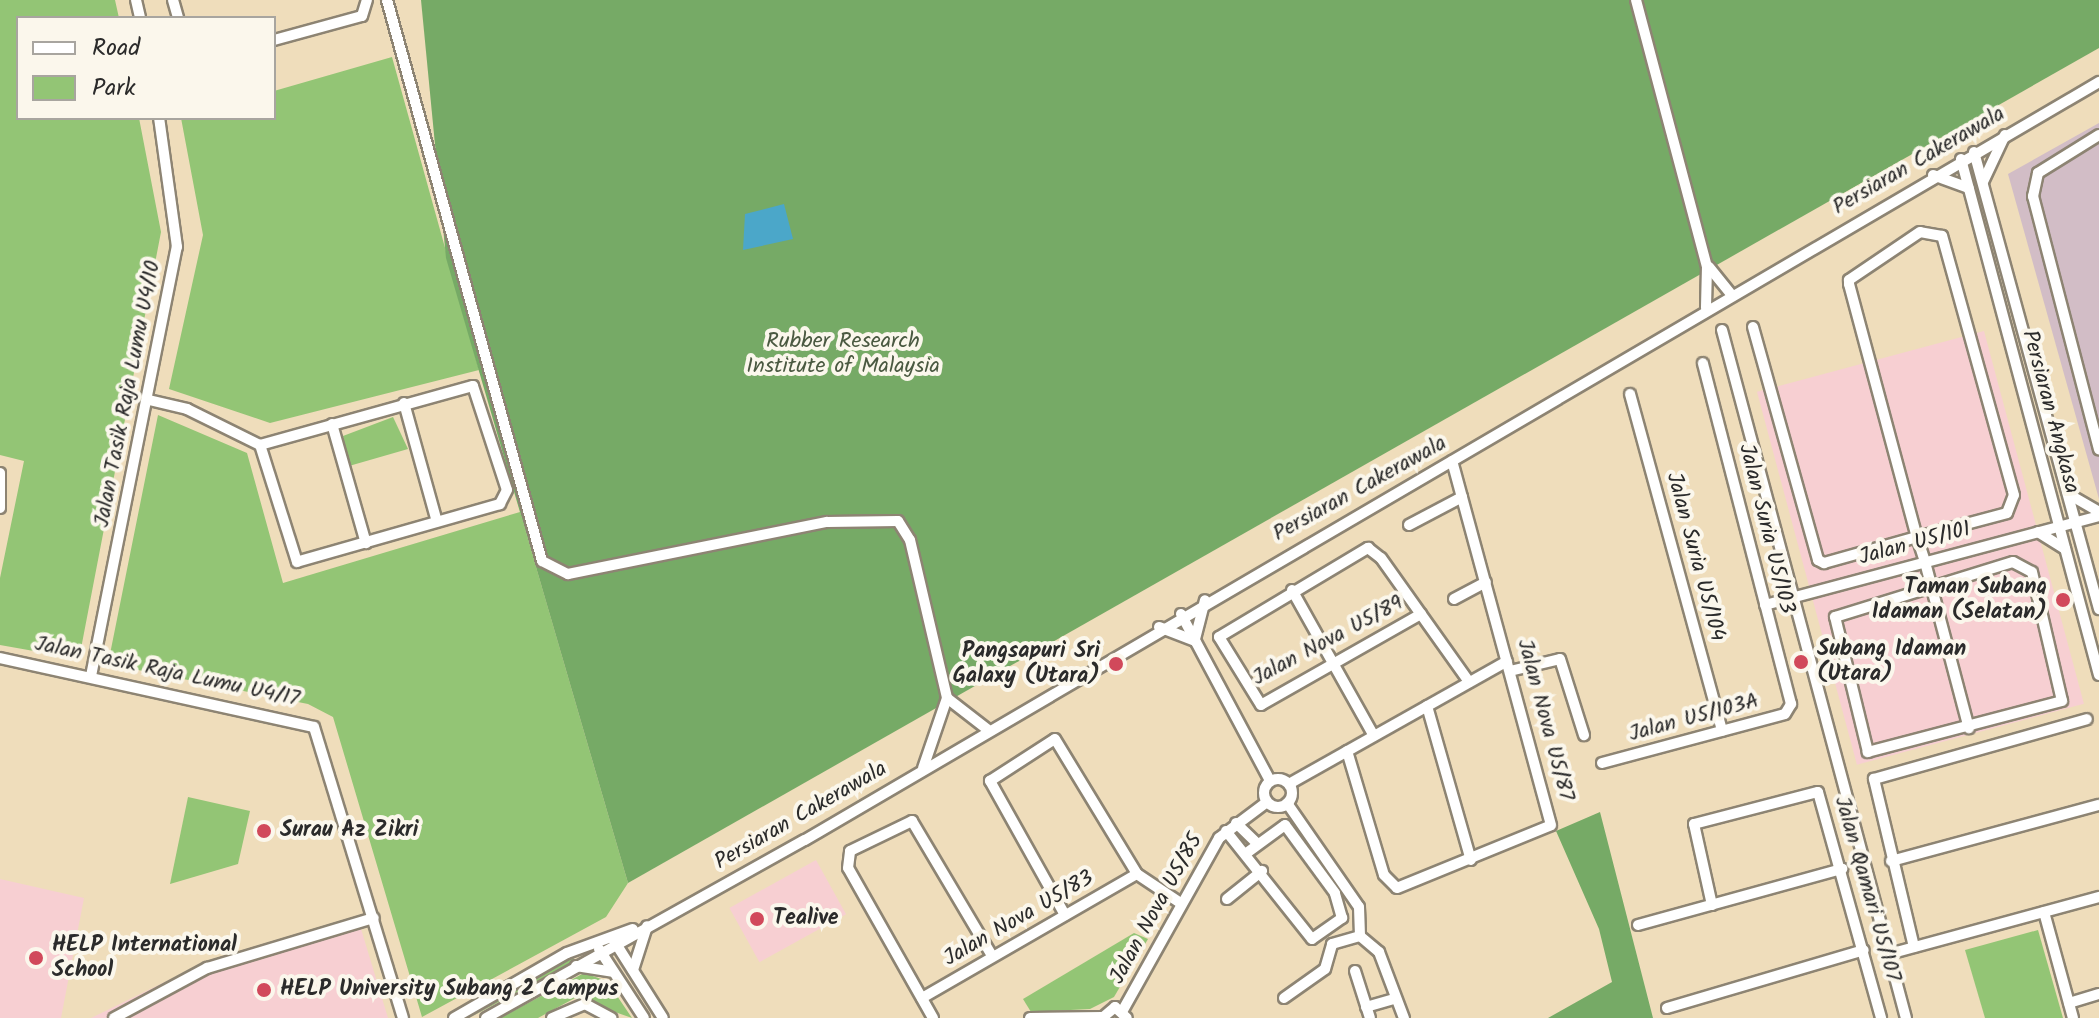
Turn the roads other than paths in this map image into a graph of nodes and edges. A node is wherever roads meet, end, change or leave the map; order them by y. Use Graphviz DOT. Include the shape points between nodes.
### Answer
graph roads {
  1 [pos="367,0"];
  2 [pos="387,0"];
  3 [pos="1636,0"];
  4 [pos="276,39"];
  5 [pos="2099,82"];
  6 [pos="159,120"];
  7 [pos="2006,134"];
  8 [pos="2099,135"];
  9 [pos="1974,152"];
  10 [pos="1961,159"];
  11 [pos="1933,175"];
  12 [pos="1983,184"];
  13 [pos="1969,188"];
  14 [pos="1707,266"];
  15 [pos="1730,293"];
  16 [pos="1706,308"];
  17 [pos="1753,327"];
  18 [pos="1722,330"];
  19 [pos="1703,363"];
  20 [pos="1630,394"];
  21 [pos="149,400"];
  22 [pos="404,403"];
  23 [pos="332,424"];
  24 [pos="260,445"];
  25 [pos="2099,450"];
  26 [pos="1452,461"];
  27 [pos="0,473"];
  28 [pos="2068,493"];
  29 [pos="1462,497"];
  30 [pos="2053,499"];
  31 [pos="0,508"];
  32 [pos="2099,516"];
  33 [pos="437,522"];
  34 [pos="2076,522"];
  35 [pos="1409,525"];
  36 [pos="2059,526"];
  37 [pos="2038,532"];
  38 [pos="1917,537"];
  39 [pos="366,543"];
  40 [pos="2082,546"];
  41 [pos="2065,549"];
  42 [pos="1925,562"];
  43 [pos="1486,582"];
  44 [pos="1930,584"];
  45 [pos="1292,590"];
  46 [pos="1791,598"];
  47 [pos="1454,599"];
  48 [pos="1205,600"];
  49 [pos="1765,605"];
  50 [pos="2099,609"];
  51 [pos="1181,614"];
  52 [pos="1421,614"];
  53 [pos="1159,627"];
  54 [pos="1195,641"];
  55 [pos="0,658"];
  56 [pos="1334,662"];
  57 [pos="1509,666"];
  58 [pos="2099,675"];
  59 [pos="91,676"];
  60 [pos="1469,682"];
  61 [pos="947,698"];
  62 [pos="1791,704"];
  63 [pos="1427,706"];
  64 [pos="2087,719"];
  65 [pos="1969,728"];
  66 [pos="987,729"];
  67 [pos="1722,731"];
  68 [pos="1584,735"];
  69 [pos="1374,736"];
  70 [pos="1347,751"];
  71 [pos="1602,763"];
  72 [pos="923,768"];
  73 [pos="1270,781"];
  74 [pos="1289,784"];
  75 [pos="1267,802"];
  76 [pos="1287,803"];
  77 [pos="2099,805"];
  78 [pos="1236,823"];
  79 [pos="1226,831"];
  80 [pos="1258,844"];
  81 [pos="1248,852"];
  82 [pos="1471,860"];
  83 [pos="1891,861"];
  84 [pos="1842,869"];
  85 [pos="1262,871"];
  86 [pos="1137,874"];
  87 [pos="2099,897"];
  88 [pos="1227,899"];
  89 [pos="1179,902"];
  90 [pos="1712,905"];
  91 [pos="2044,912"];
  92 [pos="1065,915"];
  93 [pos="374,918"];
  94 [pos="1638,925"];
  95 [pos="643,926"];
  96 [pos="1360,936"];
  97 [pos="613,939"];
  98 [pos="594,940"];
  99 [pos="1914,947"];
  100 [pos="1864,950"];
  101 [pos="601,952"];
  102 [pos="1889,954"];
  103 [pos="992,956"];
  104 [pos="573,966"];
  105 [pos="1355,971"];
  106 [pos="613,972"];
  107 [pos="633,972"];
  108 [pos="2099,994"];
  109 [pos="922,998"];
  110 [pos="1284,998"];
  111 [pos="1394,999"];
  112 [pos="2069,1003"];
  113 [pos="1667,1008"];
  114 [pos="1368,1012"];
  115 [pos="1125,1014"];
  116 [pos="403,1016"];
  117 [pos="114,1018"];
  118 [pos="454,1018"];
  119 [pos="486,1018"];
  120 [pos="552,1018"];
  121 [pos="611,1018"];
  122 [pos="644,1018"];
  123 [pos="663,1018"];
  124 [pos="933,1018"];
  125 [pos="1030,1018"];
  126 [pos="1102,1018"];
  127 [pos="1404,1018"];
  128 [pos="1881,1018"];
  129 [pos="1906,1018"];
  130 [pos="2073,1018"];
  1 -- 4 [label="street" via="362,16"];
  2 -- 61 [label="street" via="548,569 568,574 827,522 891,518 910,540"];
  3 -- 14 [label="street"];
  5 -- 7 [label="street, Persiaran Cakerawala"];
  6 -- 21 [label="street, Jalan Tasik Raja Lumu U4/10" via="178,237"];
  7 -- 9 [label="street, Persiaran Cakerawala"];
  7 -- 12 [label="street"];
  8 -- 25 [label="street" via="2038,173 2033,196"];
  9 -- 10 [label="street, Persiaran Cakerawala"];
  9 -- 12 [label="street, Persiaran Angkasa"];
  10 -- 11 [label="street, Persiaran Cakerawala"];
  10 -- 13 [label="street, Persiaran Angkasa"];
  11 -- 13 [label="street"];
  11 -- 15 [label="street, Persiaran Cakerawala"];
  12 -- 28 [label="street, Persiaran Angkasa"];
  13 -- 30 [label="street, Persiaran Angkasa"];
  14 -- 15 [label="street"];
  14 -- 16 [label="street"];
  15 -- 16 [label="street, Persiaran Cakerawala"];
  16 -- 26 [label="street, Persiaran Cakerawala"];
  17 -- 38 [label="street" via="1814,554 1824,563"];
  18 -- 46 [label="street"];
  19 -- 49 [label="street, Jalan Suria U5/103"];
  20 -- 67 [label="street, Jalan Suria U5/104"];
  21 -- 24 [label="street"];
  21 -- 59 [label="street, Jalan Tasik Raja Lumu U4/10"];
  22 -- 23 [label="street"];
  22 -- 33 [label="street"];
  22 -- 33 [label="street" via="473,386 507,490 500,504"];
  23 -- 24 [label="street"];
  23 -- 39 [label="street"];
  24 -- 39 [label="street" via="294,561"];
  26 -- 29 [label="street, Jalan Nova U5/87"];
  26 -- 48 [label="street, Persiaran Cakerawala"];
  27 -- 31 [label="street"];
  28 -- 32 [label="street"];
  28 -- 34 [label="street, Persiaran Angkasa"];
  29 -- 35 [label="street"];
  29 -- 43 [label="street, Jalan Nova U5/87"];
  30 -- 36 [label="street, Persiaran Angkasa"];
  30 -- 37 [label="street" via="2053,515"];
  32 -- 34 [label="street, Jalan U5/101"];
  32 -- 40 [label="street"];
  33 -- 39 [label="street"];
  34 -- 36 [label="street, Jalan U5/101"];
  34 -- 40 [label="street, Persiaran Angkasa"];
  36 -- 37 [label="street, Jalan U5/101"];
  36 -- 41 [label="street, Persiaran Angkasa"];
  37 -- 41 [label="street"];
  37 -- 42 [label="street, Jalan U5/101"];
  38 -- 38 [label="street" via="1849,276 1920,232 1942,236 2015,502 2007,513"];
  38 -- 42 [label="street"];
  40 -- 50 [label="street, Persiaran Angkasa"];
  41 -- 58 [label="street, Persiaran Angkasa"];
  42 -- 44 [label="street"];
  42 -- 46 [label="street, Jalan U5/101"];
  43 -- 47 [label="street"];
  43 -- 57 [label="street, Jalan Nova U5/87"];
  44 -- 65 [label="street"];
  44 -- 65 [label="street" via="2013,562 2032,572 2062,693 2053,706"];
  44 -- 65 [label="street" via="1835,617 1868,752"];
  45 -- 52 [label="street, Jalan Nova U5/89" via="1368,548"];
  45 -- 56 [label="street"];
  45 -- 56 [label="street, Jalan Nova U5/89" via="1220,632 1219,641 1258,705"];
  46 -- 49 [label="street, Jalan U5/101"];
  46 -- 102 [label="street"];
  48 -- 51 [label="street, Persiaran Cakerawala"];
  48 -- 54 [label="street"];
  49 -- 62 [label="street, Jalan Suria U5/103"];
  51 -- 53 [label="street, Persiaran Cakerawala"];
  51 -- 54 [label="street"];
  52 -- 56 [label="street, Jalan Nova U5/89"];
  52 -- 60 [label="street, Jalan Nova U5/89"];
  53 -- 54 [label="street"];
  53 -- 66 [label="street, Persiaran Cakerawala"];
  54 -- 73 [label="street"];
  55 -- 59 [label="street, Jalan Tasik Raja Lumu U4/17"];
  56 -- 69 [label="street"];
  57 -- 60 [label="street"];
  57 -- 68 [label="street" via="1560,659"];
  57 -- 82 [label="street, Jalan Nova U5/87" via="1552,822"];
  59 -- 93 [label="street, Jalan Tasik Raja Lumu U4/17" via="314,727"];
  60 -- 63 [label="street"];
  61 -- 66 [label="street"];
  61 -- 72 [label="street"];
  62 -- 67 [label="street, Jalan U5/103A" via="1785,714"];
  63 -- 69 [label="street"];
  63 -- 82 [label="street"];
  64 -- 83 [label="street" via="1877,775 1872,788"];
  66 -- 72 [label="street, Persiaran Cakerawala"];
  67 -- 71 [label="street, Jalan U5/103A"];
  69 -- 70 [label="street"];
  70 -- 74 [label="street"];
  70 -- 82 [label="street, Jalan Nova U5/87" via="1390,884 1405,887"];
  72 -- 95 [label="street, Persiaran Cakerawala"];
  73 -- 74 [label="street"];
  73 -- 75 [label="street"];
  74 -- 76 [label="street"];
  75 -- 76 [label="street"];
  75 -- 78 [label="street, Jalan Nova U5/85"];
  76 -- 96 [label="street" via="1359,907"];
  77 -- 83 [label="street"];
  78 -- 79 [label="street, Jalan Nova U5/85"];
  78 -- 80 [label="street"];
  79 -- 81 [label="street"];
  79 -- 89 [label="street, Jalan Nova U5/85"];
  80 -- 81 [label="street"];
  80 -- 85 [label="street" via="1285,825 1335,893 1342,918 1312,939"];
  81 -- 85 [label="street"];
  83 -- 99 [label="street"];
  84 -- 90 [label="street"];
  84 -- 90 [label="street, Jalan Qamari U5/107" via="1818,792 1699,820 1693,831"];
  84 -- 100 [label="street, Jalan Qamari U5/107"];
  85 -- 88 [label="street"];
  86 -- 89 [label="street"];
  86 -- 92 [label="street, Jalan Nova U5/83"];
  86 -- 92 [label="street" via="1061,744 1047,741 990,781"];
  87 -- 91 [label="street"];
  89 -- 115 [label="street, Jalan Nova U5/85"];
  90 -- 94 [label="street"];
  91 -- 99 [label="street"];
  91 -- 112 [label="street"];
  92 -- 103 [label="street, Jalan Nova U5/83"];
  93 -- 116 [label="street, Jalan Tasik Raja Lumu U4/17"];
  93 -- 117 [label="street" via="207,968"];
  95 -- 97 [label="street, Persiaran Cakerawala"];
  95 -- 107 [label="street"];
  96 -- 110 [label="street" via="1332,944 1323,972"];
  96 -- 111 [label="street" via="1379,952"];
  97 -- 98 [label="street, Persiaran Cakerawala"];
  97 -- 101 [label="street, Persiaran Cakerawala"];
  97 -- 107 [label="street"];
  98 -- 101 [label="street"];
  98 -- 118 [label="street, Persiaran Cakerawala"];
  99 -- 102 [label="street"];
  100 -- 113 [label="street"];
  100 -- 128 [label="street, Jalan Qamari U5/107"];
  101 -- 104 [label="street, Persiaran Cakerawala"];
  101 -- 106 [label="street"];
  102 -- 129 [label="street"];
  103 -- 109 [label="street, Jalan Nova U5/83"];
  103 -- 109 [label="street" via="917,824 897,822 850,851 846,864"];
  104 -- 106 [label="street"];
  104 -- 119 [label="street, Persiaran Cakerawala"];
  105 -- 114 [label="street"];
  106 -- 122 [label="street"];
  107 -- 123 [label="street"];
  108 -- 112 [label="street"];
  109 -- 124 [label="street"];
  111 -- 114 [label="street"];
  111 -- 127 [label="street"];
  112 -- 130 [label="street"];
  115 -- 126 [label="street" via="1109,1008"];
  120 -- 121 [label="street" via="585,1004"];
  125 -- 126 [label="street"];
}
